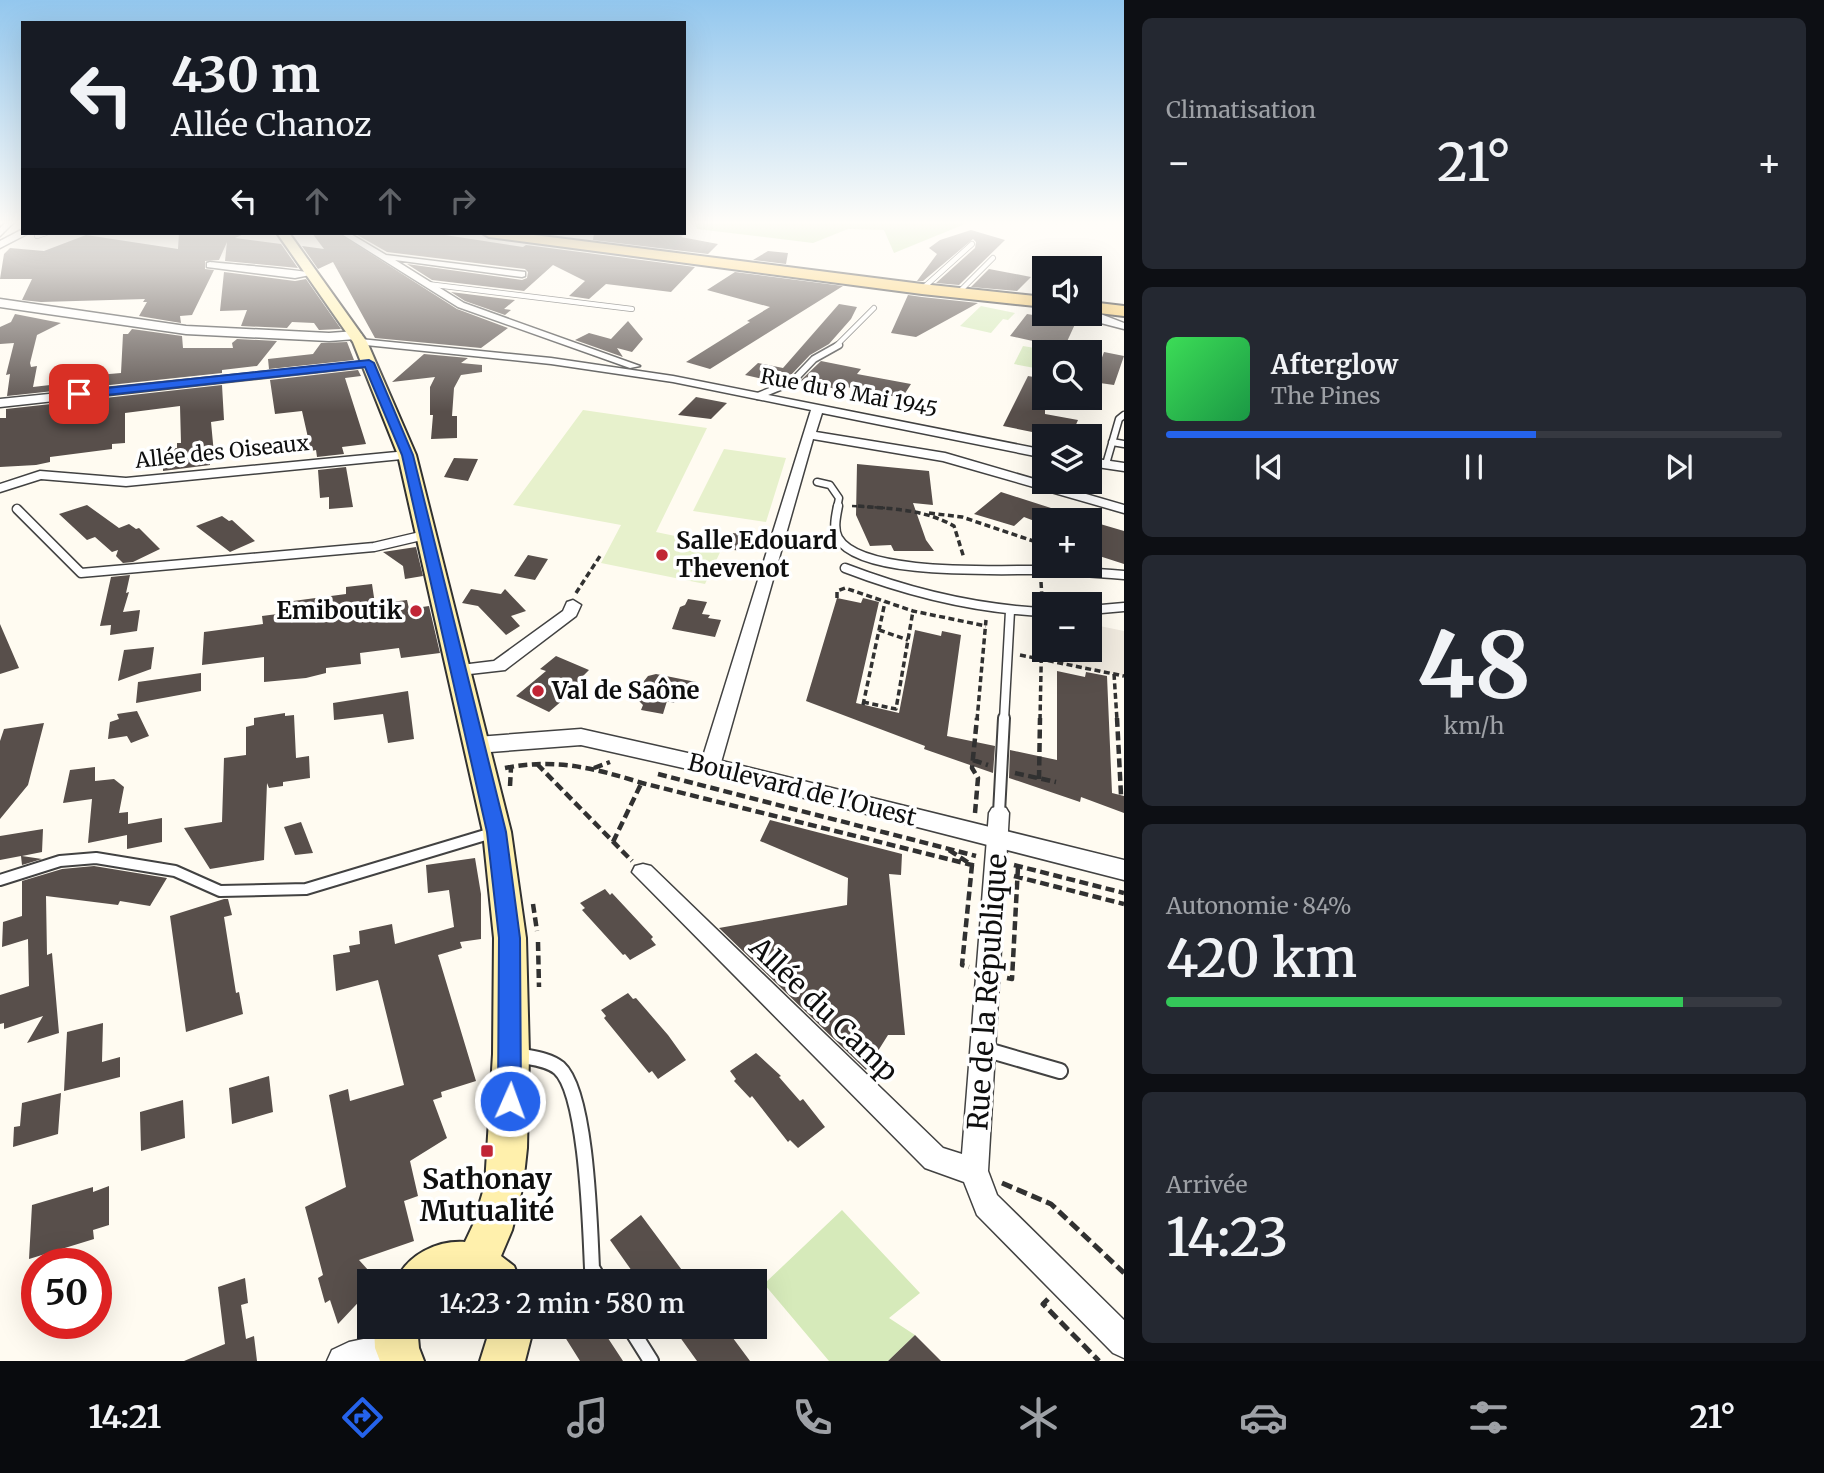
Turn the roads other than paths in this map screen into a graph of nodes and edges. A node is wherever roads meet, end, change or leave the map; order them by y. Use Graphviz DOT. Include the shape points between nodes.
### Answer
graph roads {
  1 [pos="319,286"];
  2 [pos="430,286"];
  3 [pos="439,286"];
  4 [pos="895,286"];
  5 [pos="926,286"];
  6 [pos="965,286"];
  7 [pos="922,289"];
  8 [pos="437,290"];
  9 [pos="958,293"];
  10 [pos="1032,301"];
  11 [pos="0,303"];
  12 [pos="874,308"];
  13 [pos="611,309"];
  14 [pos="632,309"];
  15 [pos="1119,312"];
  16 [pos="1102,320"];
  17 [pos="1124,325"];
  18 [pos="358,338"];
  19 [pos="369,363"];
  20 [pos="645,375"];
  21 [pos="758,396"];
  22 [pos="0,403"];
  23 [pos="818,408"];
  24 [pos="1124,415"];
  25 [pos="808,434"];
  26 [pos="1112,442"];
  27 [pos="1124,444"];
  28 [pos="1032,451"];
  29 [pos="407,455"];
  30 [pos="1102,464"];
  31 [pos="1106,464"];
  32 [pos="1124,467"];
  33 [pos="817,482"];
  34 [pos="0,488"];
  35 [pos="17,509"];
  36 [pos="1124,509"];
  37 [pos="427,535"];
  38 [pos="845,568"];
  39 [pos="1124,575"];
  40 [pos="573,605"];
  41 [pos="1124,607"];
  42 [pos="1102,609"];
  43 [pos="1010,611"];
  44 [pos="1032,612"];
  45 [pos="461,670"];
  46 [pos="477,745"];
  47 [pos="710,766"];
  48 [pos="999,813"];
  49 [pos="497,832"];
  50 [pos="999,863"];
  51 [pos="1124,870"];
  52 [pos="643,872"];
  53 [pos="0,880"];
  54 [pos="982,1048"];
  55 [pos="512,1054"];
  56 [pos="1060,1071"];
  57 [pos="974,1171"];
  58 [pos="434,1269"];
  59 [pos="478,1269"];
  60 [pos="488,1269"];
  61 [pos="593,1269"];
  62 [pos="637,1339"];
  63 [pos="1124,1342"];
  64 [pos="398,1345"];
  65 [pos="344,1361"];
  66 [pos="651,1361"];
  1 -- 18 [label="main road"];
  2 -- 8 [label="street"];
  3 -- 14 [label="lane"];
  4 -- 7 [label="main road"];
  5 -- 7 [label="lane"];
  6 -- 9 [label="lane"];
  7 -- 9 [label="main road"];
  8 -- 13 [label="lane" via="451,288"];
  8 -- 20 [label="street" via="480,313 629,364"];
  9 -- 10 [label="main road"];
  11 -- 18 [label="street" via="186,330"];
  12 -- 21 [label="lane" via="842,343 814,359 792,382"];
  15 -- 17 [label="street" via="1111,319"];
  16 -- 17 [label="street"];
  18 -- 19 [label="main road"];
  18 -- 20 [label="street, Rue du 8 Mai 1945"];
  19 -- 22 [label="street"];
  19 -- 29 [label="main road"];
  20 -- 21 [label="street, Rue du 8 Mai 1945"];
  21 -- 23 [label="street, Rue du 8 Mai 1945"];
  23 -- 25 [label="street"];
  23 -- 28 [label="street, Rue du 8 Mai 1945"];
  24 -- 26 [label="lane"];
  25 -- 36 [label="street" via="945,457"];
  25 -- 47 [label="street"];
  26 -- 27 [label="lane"];
  26 -- 31 [label="lane"];
  29 -- 34 [label="street, Allée des Oiseaux" via="126,482 40,475"];
  29 -- 37 [label="main road"];
  30 -- 31 [label="street"];
  31 -- 32 [label="street"];
  33 -- 39 [label="lane" via="836,489 834,531 840,542 881,560 966,571"];
  35 -- 37 [label="lane" via="81,573 374,547"];
  37 -- 45 [label="main road"];
  38 -- 43 [label="lane" via="908,591"];
  40 -- 45 [label="street" via="570,613 499,666"];
  41 -- 42 [label="lane"];
  43 -- 44 [label="lane"];
  43 -- 48 [label="lane"];
  45 -- 46 [label="main road"];
  46 -- 47 [label="street, Boulevard de l'Ouest" via="581,737"];
  46 -- 49 [label="main road"];
  47 -- 50 [label="street, Boulevard de l'Ouest" via="946,837"];
  48 -- 50 [label="street, Rue de la République"];
  49 -- 53 [label="lane" via="306,889 220,891 175,871 96,858 60,861"];
  49 -- 55 [label="main road" via="510,938"];
  50 -- 51 [label="street, Boulevard de l'Ouest"];
  50 -- 54 [label="street, Rue de la République"];
  52 -- 57 [label="street, Allée du Camp" via="935,1159"];
  54 -- 56 [label="lane"];
  54 -- 57 [label="street, Rue de la République"];
  55 -- 60 [label="main road" via="504,1185 492,1230"];
  55 -- 61 [label="lane" via="562,1070 576,1101"];
  57 -- 63 [label="street, Rue de la République" via="987,1205"];
  58 -- 59 [label="main road" via="458,1261"];
  62 -- 66 [label="lane"];
  64 -- 65 [label="street"];
}
